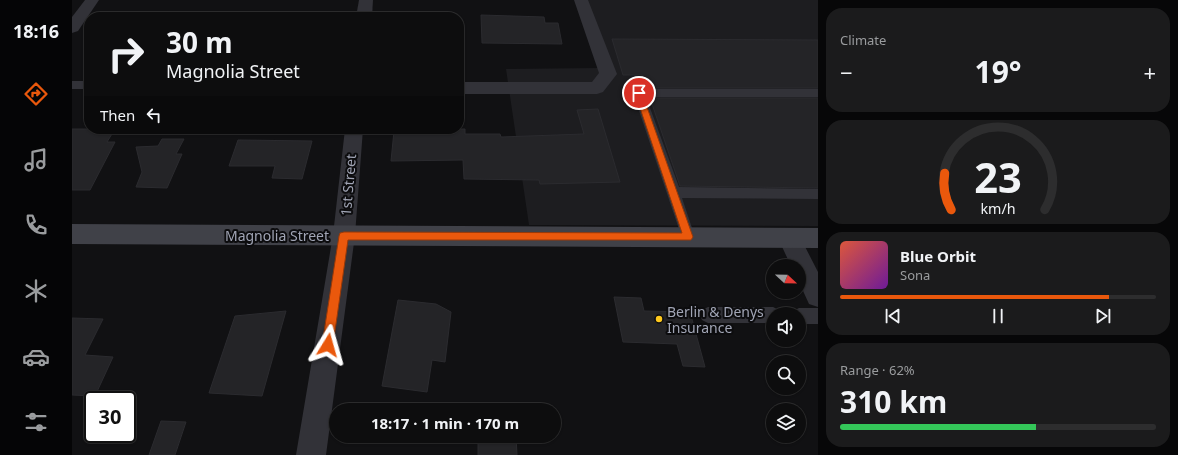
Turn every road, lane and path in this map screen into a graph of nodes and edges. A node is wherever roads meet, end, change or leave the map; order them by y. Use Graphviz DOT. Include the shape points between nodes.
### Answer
graph roads {
  1 [pos="92,0"];
  2 [pos="366,0"];
  3 [pos="581,0"];
  4 [pos="365,12"];
  5 [pos="72,28"];
  6 [pos="72,85"];
  7 [pos="84,85"];
  8 [pos="464,88"];
  9 [pos="818,93"];
  10 [pos="354,134"];
  11 [pos="674,192"];
  12 [pos="818,194"];
  13 [pos="72,234"];
  14 [pos="344,236"];
  15 [pos="688,237"];
  16 [pos="789,238"];
  17 [pos="818,238"];
  18 [pos="818,296"];
  19 [pos="708,315"];
  20 [pos="766,316"];
  21 [pos="806,316"];
  22 [pos="818,316"];
  23 [pos="311,455"];
  1 -- 5 [label="street"];
  2 -- 4 [label="street"];
  3 -- 8 [label="street" via="608,74 597,88"];
  6 -- 7 [label="lane"];
  9 -- 11 [label="lane" via="639,93"];
  10 -- 14 [label="street, 1st Street"];
  11 -- 12 [label="lane"];
  11 -- 15 [label="lane"];
  13 -- 14 [label="street, Magnolia Street"];
  14 -- 15 [label="street, Magnolia Street"];
  14 -- 23 [label="street, 1st Street"];
  15 -- 16 [label="street, Magnolia Street"];
  16 -- 17 [label="street, Magnolia Street"];
  16 -- 18 [label="street"];
  19 -- 20 [label="lane"];
  21 -- 22 [label="lane"];
}
